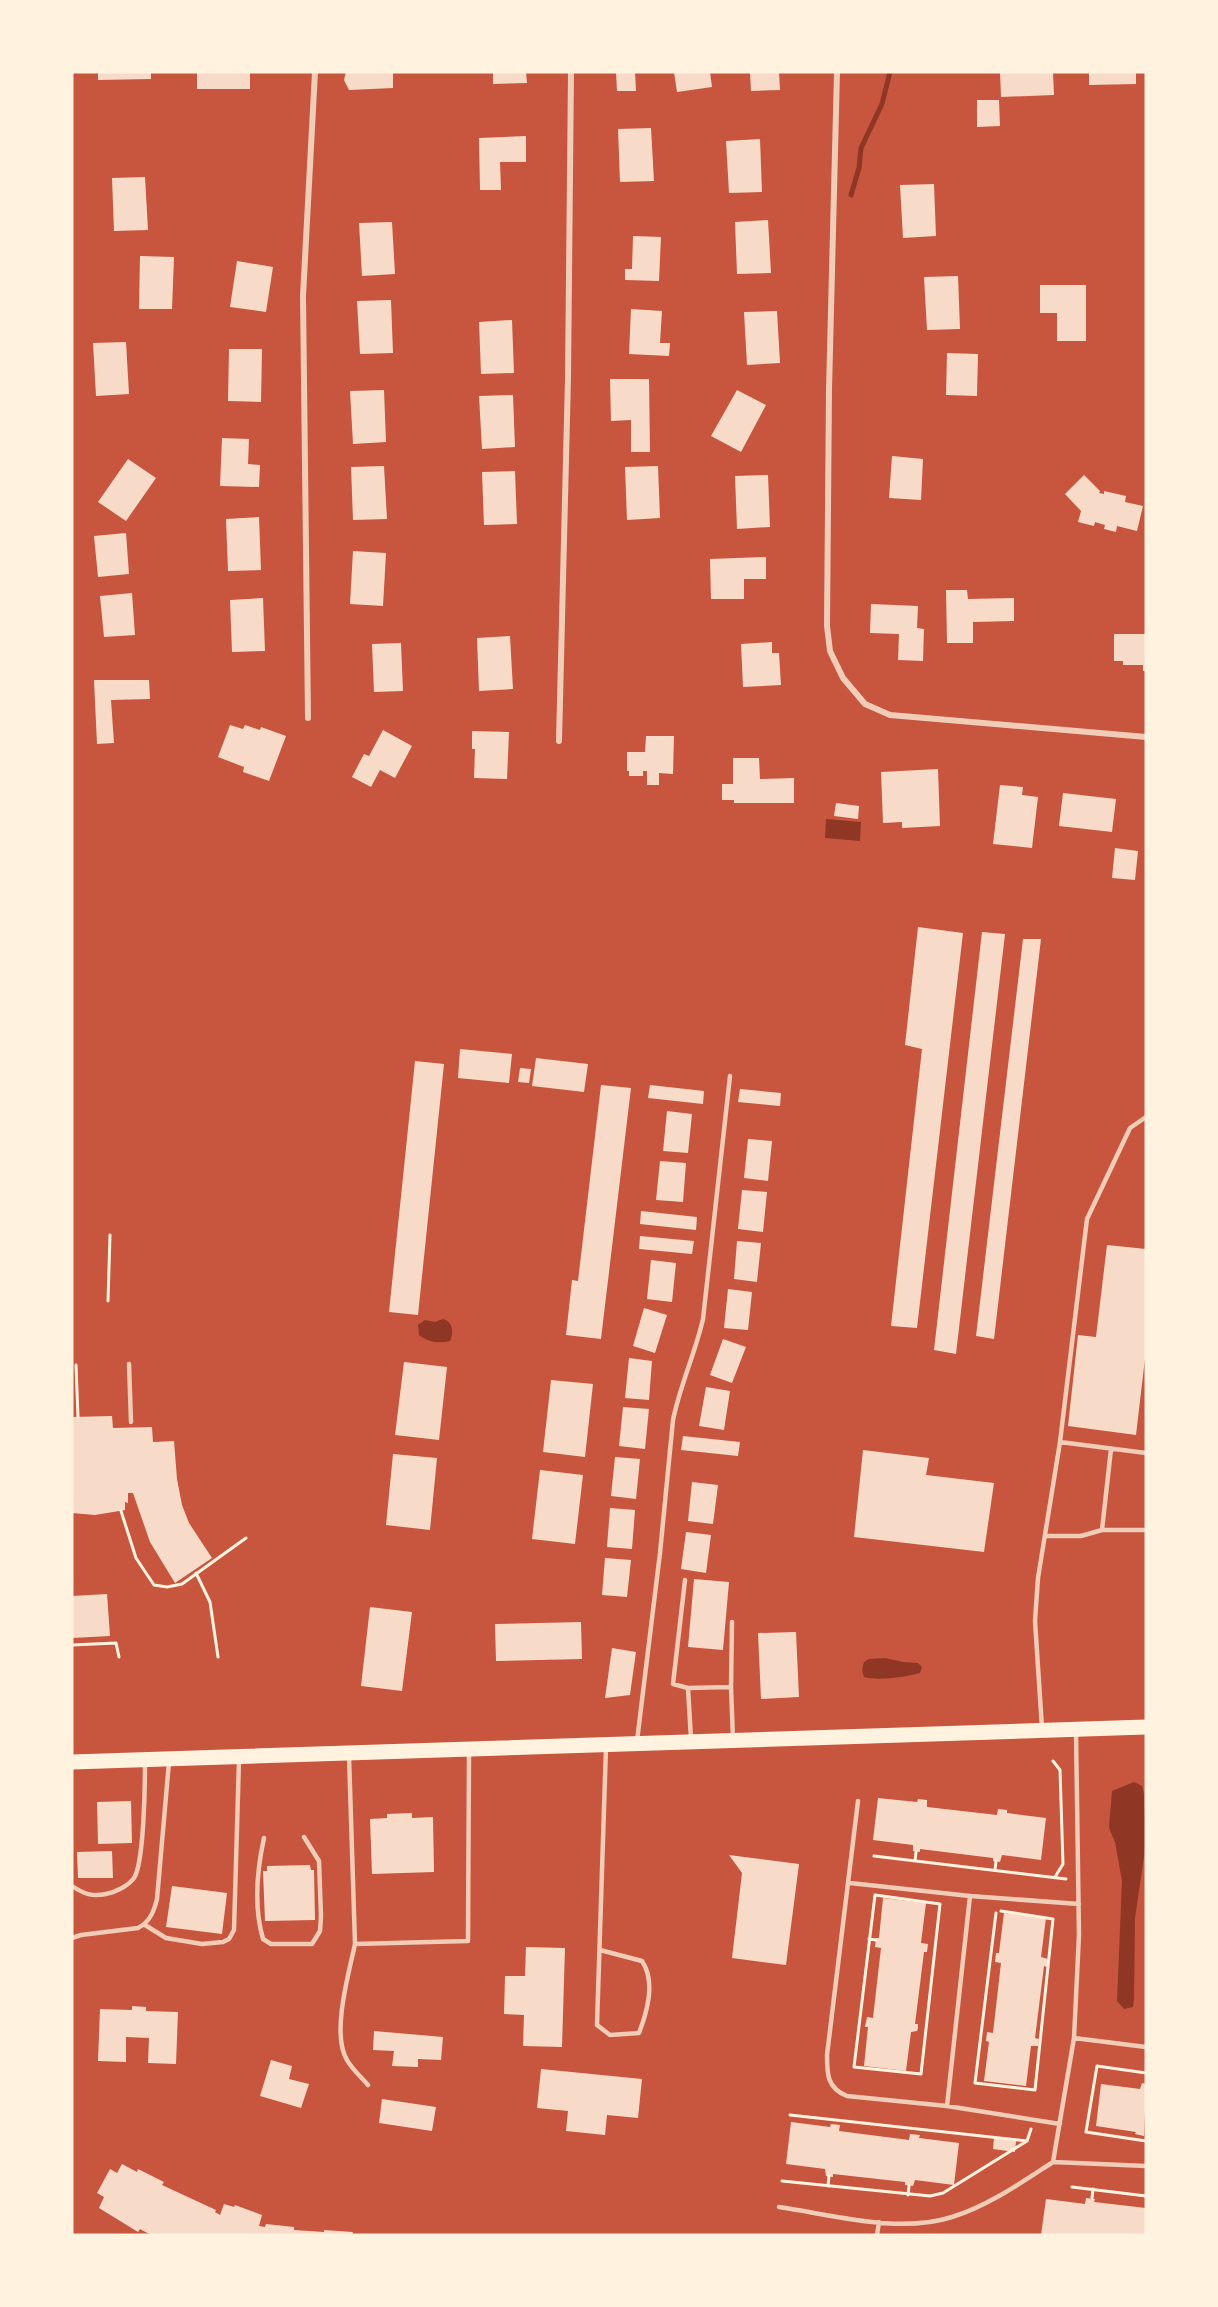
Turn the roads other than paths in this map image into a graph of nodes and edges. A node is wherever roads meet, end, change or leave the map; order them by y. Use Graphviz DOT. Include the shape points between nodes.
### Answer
graph roads {
  1 [pos="315,72"];
  2 [pos="571,72"];
  3 [pos="837,72"];
  4 [pos="308,718"];
  5 [pos="1146,737"];
  6 [pos="559,741"];
  7 [pos="730,1076"];
  8 [pos="1146,1117"];
  9 [pos="129,1364"];
  10 [pos="131,1422"];
  11 [pos="1060,1442"];
  12 [pos="1111,1449"];
  13 [pos="1146,1453"];
  14 [pos="1102,1530"];
  15 [pos="1146,1530"];
  16 [pos="1045,1536"];
  17 [pos="685,1580"];
  18 [pos="732,1622"];
  19 [pos="688,1688"];
  20 [pos="731,1688"];
  21 [pos="1146,1726"];
  22 [pos="1076,1729"];
  23 [pos="1042,1730"];
  24 [pos="733,1741"];
  25 [pos="691,1742"];
  26 [pos="636,1744"];
  27 [pos="606,1745"];
  28 [pos="469,1749"];
  29 [pos="349,1753"];
  30 [pos="239,1757"];
  31 [pos="169,1759"];
  32 [pos="145,1760"];
  33 [pos="72,1762"];
  34 [pos="858,1802"];
  35 [pos="304,1837"];
  36 [pos="264,1839"];
  37 [pos="850,1883"];
  38 [pos="72,1886"];
  39 [pos="970,1896"];
  40 [pos="1078,1904"];
  41 [pos="145,1925"];
  42 [pos="72,1938"];
  43 [pos="355,1944"];
  44 [pos="600,1950"];
  45 [pos="1074,2038"];
  46 [pos="1146,2047"];
  47 [pos="368,2085"];
  48 [pos="947,2106"];
  49 [pos="1060,2124"];
  50 [pos="1053,2162"];
  51 [pos="1146,2166"];
  52 [pos="779,2207"];
  53 [pos="879,2222"];
  54 [pos="877,2235"];
  1 -- 4 [label="street" via="303,296"];
  2 -- 6 [label="street"];
  3 -- 5 [label="street" via="827,626 836,667 854,693 878,711"];
  7 -- 26 [label="lane" via="703,1319 676,1403 670,1442"];
  8 -- 11 [label="lane" via="1130,1128 1087,1219"];
  9 -- 10 [label="lane"];
  11 -- 12 [label="lane"];
  11 -- 16 [label="lane"];
  12 -- 13 [label="lane"];
  12 -- 14 [label="lane"];
  14 -- 15 [label="lane"];
  14 -- 16 [label="lane" via="1081,1536"];
  16 -- 23 [label="lane" via="1035,1621"];
  17 -- 19 [label="lane" via="673,1684"];
  18 -- 20 [label="lane"];
  19 -- 20 [label="lane"];
  19 -- 25 [label="lane"];
  20 -- 24 [label="lane"];
  21 -- 22 [label="main road"];
  22 -- 23 [label="main road"];
  22 -- 40 [label="lane"];
  23 -- 24 [label="main road"];
  24 -- 25 [label="main road"];
  25 -- 26 [label="main road"];
  26 -- 27 [label="main road"];
  27 -- 28 [label="main road"];
  27 -- 44 [label="lane"];
  28 -- 29 [label="main road"];
  28 -- 43 [label="lane" via="468,1941"];
  29 -- 30 [label="main road"];
  29 -- 43 [label="lane"];
  30 -- 31 [label="main road"];
  30 -- 41 [label="lane" via="234,1930 229,1939 202,1944 165,1938"];
  31 -- 32 [label="main road"];
  31 -- 41 [label="lane" via="157,1899"];
  32 -- 33 [label="main road"];
  32 -- 38 [label="lane" via="139,1861 134,1877 114,1892 99,1896 86,1895"];
  34 -- 37 [label="lane"];
  35 -- 36 [label="lane" via="319,1861 320,1931 312,1944 271,1944 263,1939 259,1924 259,1861"];
  37 -- 39 [label="lane"];
  37 -- 48 [label="lane" via="826,2074 838,2092 847,2096"];
  39 -- 40 [label="lane"];
  39 -- 48 [label="lane"];
  40 -- 45 [label="lane"];
  41 -- 42 [label="lane"];
  43 -- 47 [label="lane" via="344,1995 341,2046 347,2060"];
  44 -- 44 [label="lane" via="597,2025 610,2035 639,2033 648,2010 648,1970 642,1961"];
  45 -- 46 [label="lane"];
  45 -- 49 [label="lane"];
  48 -- 49 [label="lane"];
  49 -- 50 [label="lane"];
  50 -- 51 [label="lane"];
  50 -- 53 [label="lane" via="954,2217 919,2224"];
  52 -- 53 [label="lane"];
  53 -- 54 [label="lane"];
}
